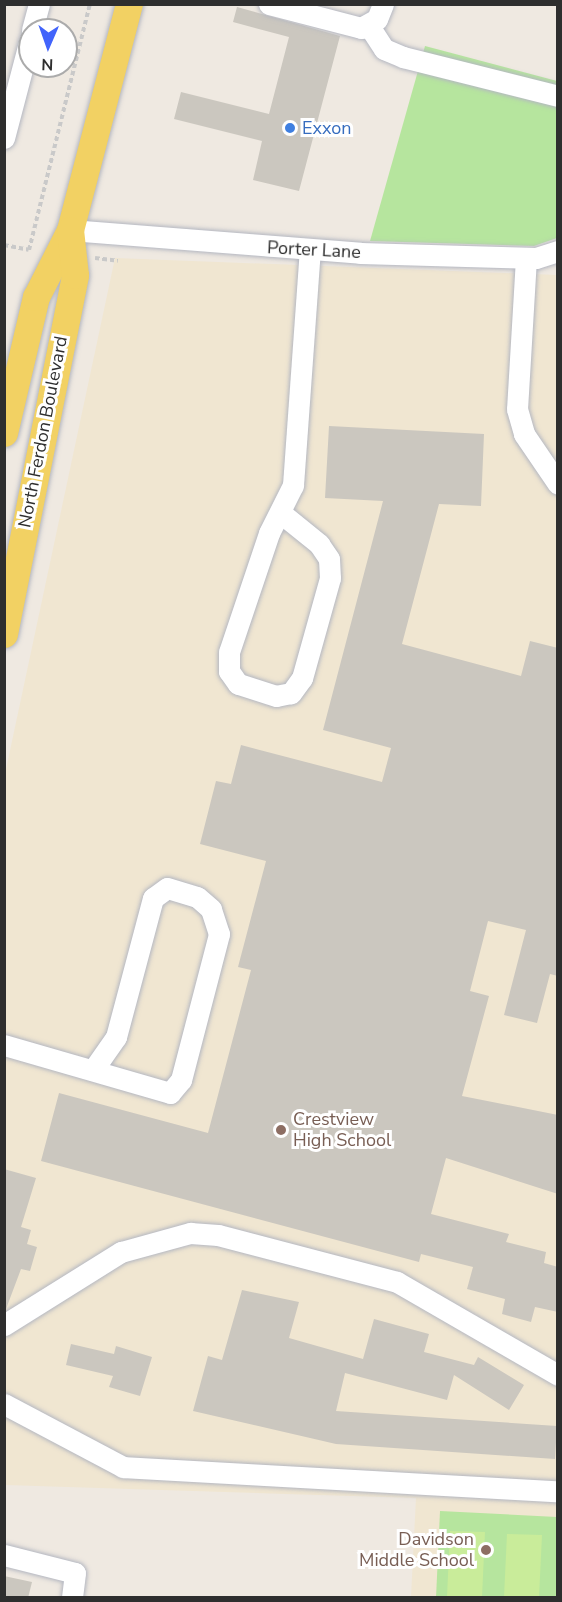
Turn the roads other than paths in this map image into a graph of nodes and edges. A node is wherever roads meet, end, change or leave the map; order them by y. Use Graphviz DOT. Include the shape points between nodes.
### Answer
graph roads {
  1 [pos="129,4"];
  2 [pos="268,4"];
  3 [pos="383,4"];
  4 [pos="369,26"];
  5 [pos="20,78"];
  6 [pos="558,96"];
  7 [pos="4,138"];
  8 [pos="70,230"];
  9 [pos="310,250"];
  10 [pos="558,251"];
  11 [pos="526,258"];
  12 [pos="4,433"];
  13 [pos="558,484"];
  14 [pos="282,514"];
  15 [pos="4,634"];
  16 [pos="4,1046"];
  17 [pos="94,1069"];
  18 [pos="4,1325"];
  19 [pos="558,1375"];
  20 [pos="4,1404"];
  21 [pos="558,1491"];
  22 [pos="4,1555"];
  23 [pos="72,1598"];
  1 -- 8 [label="main road, North Ferdon Boulevard"];
  2 -- 4 [label="street" via="354,27"];
  3 -- 4 [label="street"];
  4 -- 6 [label="street" via="384,49 403,57"];
  5 -- 7 [label="street"];
  8 -- 9 [label="street, Porter Lane"];
  8 -- 12 [label="main road, North Ferdon Boulevard" via="36,297"];
  8 -- 15 [label="main road, North Ferdon Boulevard" via="75,275"];
  9 -- 11 [label="street, Porter Lane"];
  9 -- 14 [label="street" via="293,485"];
  10 -- 11 [label="street, Porter Lane"];
  11 -- 13 [label="street" via="517,409 524,434"];
  14 -- 14 [label="street" via="269,533 229,652 229,671 238,684 276,696 291,693 302,678 330,578 329,559 319,544"];
  16 -- 17 [label="street"];
  17 -- 17 [label="street" via="157,1092 170,1093 181,1080 219,934 211,909 197,897 167,888 153,898 116,1037"];
  18 -- 19 [label="street" via="121,1252 159,1238 218,1235 397,1282"];
  20 -- 21 [label="street" via="123,1467"];
  22 -- 23 [label="street" via="75,1573"];
}
